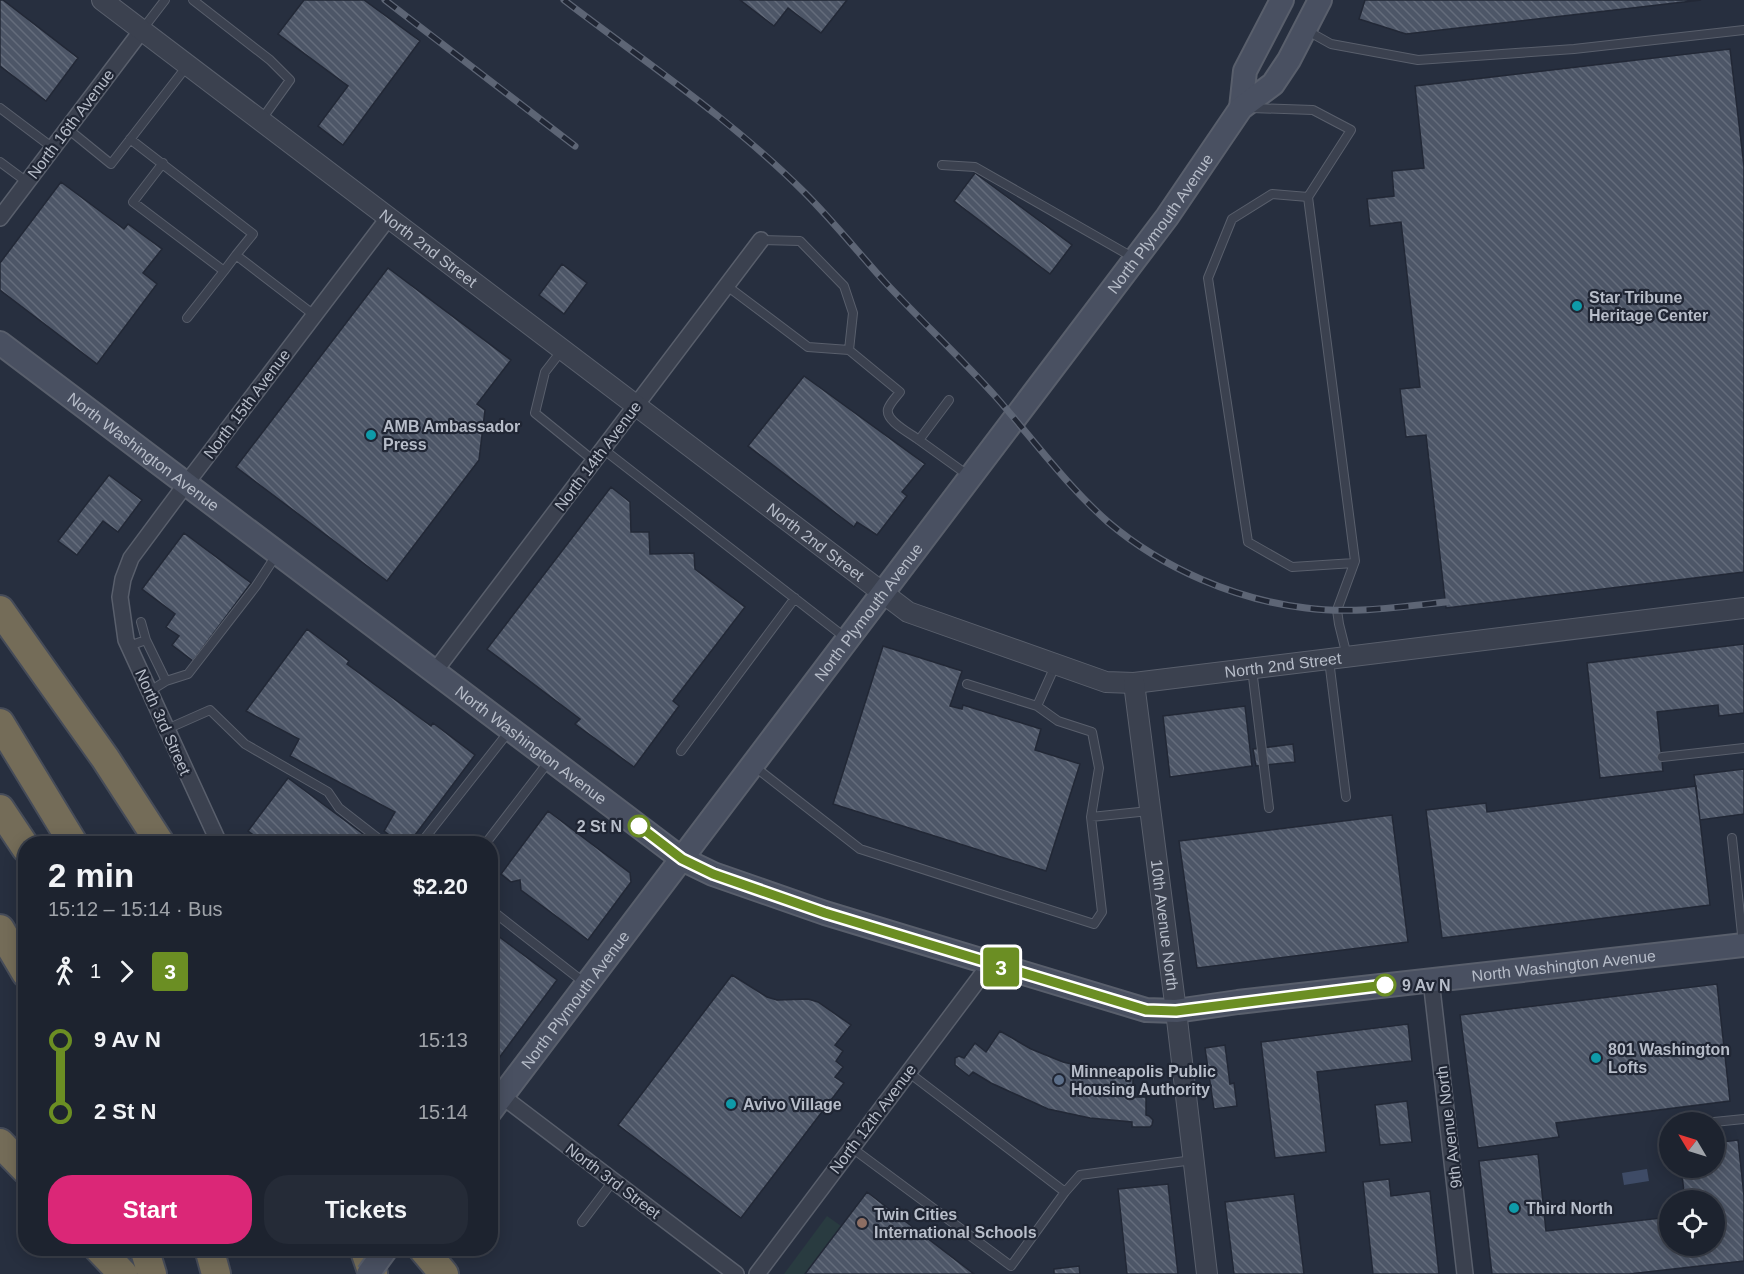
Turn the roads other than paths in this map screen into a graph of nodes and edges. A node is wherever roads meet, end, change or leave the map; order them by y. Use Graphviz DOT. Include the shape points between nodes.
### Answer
graph roads {
  1 [pos="102,0"];
  2 [pos="165,0"];
  3 [pos="193,0"];
  4 [pos="1282,0"];
  5 [pos="1320,0"];
  6 [pos="142,30"];
  7 [pos="1306,30"];
  8 [pos="1744,30"];
  9 [pos="188,65"];
  10 [pos="0,108"];
  11 [pos="1241,108"];
  12 [pos="261,121"];
  13 [pos="68,129"];
  14 [pos="130,139"];
  15 [pos="53,148"];
  16 [pos="0,162"];
  17 [pos="163,163"];
  18 [pos="942,165"];
  19 [pos="27,182"];
  20 [pos="1308,197"];
  21 [pos="0,218"];
  22 [pos="389,218"];
  23 [pos="761,240"];
  24 [pos="236,255"];
  25 [pos="1136,259"];
  26 [pos="224,271"];
  27 [pos="727,286"];
  28 [pos="314,315"];
  29 [pos="187,318"];
  30 [pos="0,343"];
  31 [pos="563,349"];
  32 [pos="849,350"];
  33 [pos="949,400"];
  34 [pos="637,405"];
  35 [pos="919,440"];
  36 [pos="599,455"];
  37 [pos="970,477"];
  38 [pos="186,484"];
  39 [pos="278,553"];
  40 [pos="1354,563"];
  41 [pos="882,594"];
  42 [pos="120,597"];
  43 [pos="795,598"];
  44 [pos="1744,608"];
  45 [pos="0,610"];
  46 [pos="141,621"];
  47 [pos="146,640"];
  48 [pos="848,640"];
  49 [pos="129,646"];
  50 [pos="155,658"];
  51 [pos="1339,658"];
  52 [pos="1056,664"];
  53 [pos="138,666"];
  54 [pos="1252,669"];
  55 [pos="435,671"];
  56 [pos="166,681"];
  57 [pos="1134,683"];
  58 [pos="967,684"];
  59 [pos="150,691"];
  60 [pos="1037,706"];
  61 [pos="0,723"];
  62 [pos="166,729"];
  63 [pos="511,729"];
  64 [pos="1744,748"];
  65 [pos="681,751"];
  66 [pos="1662,757"];
  67 [pos="105,758"];
  68 [pos="551,759"];
  69 [pos="753,766"];
  70 [pos="1346,797"];
  71 [pos="1269,808"];
  72 [pos="0,809"];
  73 [pos="1150,811"];
  74 [pos="1091,817"];
  75 [pos="18,836"];
  76 [pos="69,836"];
  77 [pos="149,836"];
  78 [pos="155,836"];
  79 [pos="216,836"];
  80 [pos="375,836"];
  81 [pos="427,836"];
  82 [pos="491,836"];
  83 [pos="1732,838"];
  84 [pos="682,859"];
  85 [pos="498,915"];
  86 [pos="0,929"];
  87 [pos="1744,945"];
  88 [pos="1744,951"];
  89 [pos="18,959"];
  90 [pos="990,964"];
  91 [pos="1431,980"];
  92 [pos="587,985"];
  93 [pos="1176,1011"];
  94 [pos="908,1072"];
  95 [pos="498,1094"];
  96 [pos="498,1102"];
  97 [pos="1744,1119"];
  98 [pos="1725,1121"];
  99 [pos="0,1143"];
  100 [pos="852,1148"];
  101 [pos="1194,1160"];
  102 [pos="18,1162"];
  103 [pos="613,1181"];
  104 [pos="1065,1192"];
  105 [pos="582,1222"];
  106 [pos="106,1256"];
  107 [pos="146,1256"];
  108 [pos="211,1256"];
  109 [pos="367,1256"];
  110 [pos="381,1256"];
  111 [pos="429,1256"];
  112 [pos="123,1274"];
  113 [pos="152,1274"];
  114 [pos="216,1274"];
  115 [pos="368,1274"];
  116 [pos="373,1274"];
  117 [pos="444,1274"];
  118 [pos="736,1274"];
  119 [pos="757,1274"];
  120 [pos="1207,1274"];
  121 [pos="1465,1274"];
  1 -- 6 [label="street, North 2nd Street"];
  2 -- 6 [label="lane"];
  3 -- 12 [label="lane" via="290,80"];
  4 -- 11 [label="main road, North Plymouth Avenue" via="1245,71"];
  5 -- 7 [label="main road, North Plymouth Avenue"];
  6 -- 9 [label="street, North 2nd Street"];
  6 -- 13 [label="street, North 16th Avenue"];
  7 -- 8 [label="lane" via="1331,44 1418,60 1574,49"];
  7 -- 11 [label="main road, North Plymouth Avenue" via="1273,84"];
  9 -- 12 [label="street, North 2nd Street"];
  9 -- 14 [label="lane"];
  10 -- 15 [label="lane"];
  11 -- 20 [label="lane" via="1313,110 1351,130"];
  11 -- 25 [label="main road, North Plymouth Avenue"];
  12 -- 22 [label="street, North 2nd Street"];
  13 -- 14 [label="lane" via="111,164"];
  13 -- 15 [label="street, North 16th Avenue"];
  14 -- 17 [label="lane"];
  15 -- 19 [label="street, North 16th Avenue"];
  16 -- 19 [label="lane"];
  17 -- 24 [label="lane" via="253,234"];
  17 -- 26 [label="lane" via="133,202"];
  18 -- 25 [label="lane" via="975,167"];
  19 -- 21 [label="street, North 16th Avenue"];
  20 -- 40 [label="lane"];
  20 -- 40 [label="lane" via="1272,194 1232,219 1208,278 1248,542 1292,567"];
  22 -- 28 [label="street, North 15th Avenue"];
  22 -- 31 [label="street, North 2nd Street"];
  23 -- 27 [label="street, North 14th Avenue"];
  23 -- 32 [label="lane" via="800,241 844,286 853,313"];
  24 -- 26 [label="lane"];
  24 -- 28 [label="lane"];
  25 -- 37 [label="main road, North Plymouth Avenue"];
  26 -- 29 [label="lane"];
  27 -- 32 [label="lane" via="808,347"];
  27 -- 34 [label="street, North 14th Avenue"];
  28 -- 38 [label="street, North 15th Avenue"];
  30 -- 38 [label="main road, North Washington Avenue"];
  31 -- 34 [label="street, North 2nd Street"];
  31 -- 36 [label="lane" via="545,372 535,413"];
  32 -- 35 [label="lane" via="900,392 889,407 889,418"];
  33 -- 35 [label="lane"];
  34 -- 36 [label="street, North 14th Avenue"];
  34 -- 41 [label="street, North 2nd Street"];
  35 -- 37 [label="lane"];
  36 -- 43 [label="lane"];
  36 -- 55 [label="street, North 14th Avenue"];
  37 -- 41 [label="main road, North Plymouth Avenue"];
  38 -- 39 [label="main road, North Washington Avenue"];
  38 -- 42 [label="street, North 15th Avenue" via="131,558"];
  39 -- 55 [label="main road, North Washington Avenue"];
  39 -- 56 [label="lane" via="188,674"];
  40 -- 51 [label="lane" via="1337,610"];
  41 -- 48 [label="main road, North Plymouth Avenue"];
  41 -- 52 [label="street, North 2nd Street" via="908,612"];
  42 -- 49 [label="street, North 3rd Street"];
  43 -- 48 [label="lane"];
  43 -- 65 [label="lane"];
  44 -- 51 [label="street, North 2nd Street"];
  45 -- 67 [label="highway"];
  46 -- 47 [label="lane"];
  47 -- 49 [label="lane"];
  47 -- 50 [label="lane"];
  48 -- 69 [label="main road, North Plymouth Avenue"];
  49 -- 53 [label="street, North 3rd Street"];
  50 -- 53 [label="lane"];
  50 -- 56 [label="lane"];
  51 -- 54 [label="street, North 2nd Street"];
  51 -- 70 [label="lane"];
  52 -- 57 [label="street, North 2nd Street" via="1106,682"];
  52 -- 60 [label="lane"];
  53 -- 59 [label="street, North 3rd Street"];
  54 -- 57 [label="street, North 2nd Street"];
  54 -- 71 [label="lane"];
  55 -- 63 [label="main road, North Washington Avenue"];
  56 -- 59 [label="lane"];
  57 -- 73 [label="street, 10th Avenue North"];
  58 -- 60 [label="lane"];
  59 -- 62 [label="street, North 3rd Street"];
  60 -- 74 [label="lane" via="1058,721 1092,732 1099,768"];
  61 -- 76 [label="highway"];
  62 -- 79 [label="street, North 3rd Street"];
  62 -- 80 [label="lane" via="210,710 245,744 328,792 339,808"];
  63 -- 68 [label="main road, North Washington Avenue"];
  63 -- 81 [label="lane"];
  64 -- 66 [label="lane"];
  67 -- 77 [label="highway"];
  67 -- 78 [label="highway"];
  68 -- 82 [label="lane"];
  68 -- 84 [label="main road, North Washington Avenue"];
  69 -- 74 [label="lane" via="860,849 1094,924 1102,912"];
  69 -- 84 [label="main road, North Plymouth Avenue"];
  72 -- 75 [label="highway"];
  73 -- 74 [label="lane"];
  73 -- 93 [label="street, 10th Avenue North"];
  83 -- 87 [label="lane"];
  84 -- 90 [label="main road, North Washington Avenue" via="713,874 825,913"];
  84 -- 92 [label="main road, North Plymouth Avenue"];
  85 -- 92 [label="lane"];
  86 -- 89 [label="highway"];
  87 -- 88 [label="street"];
  87 -- 91 [label="main road, North Washington Avenue"];
  90 -- 93 [label="main road, North Washington Avenue" via="1146,1010"];
  90 -- 94 [label="street, North 12th Avenue"];
  91 -- 93 [label="main road, North Washington Avenue"];
  91 -- 121 [label="street, 9th Avenue North"];
  92 -- 95 [label="main road, North Plymouth Avenue"];
  93 -- 101 [label="street, 10th Avenue North"];
  94 -- 100 [label="street, North 12th Avenue"];
  94 -- 104 [label="lane"];
  96 -- 103 [label="street, North 3rd Street"];
  97 -- 98 [label="lane"];
  99 -- 102 [label="highway"];
  100 -- 104 [label="lane" via="1011,1266"];
  100 -- 119 [label="street, North 12th Avenue"];
  101 -- 104 [label="lane" via="1080,1175"];
  101 -- 120 [label="street, 10th Avenue North"];
  103 -- 105 [label="lane"];
  103 -- 118 [label="street, North 3rd Street"];
  106 -- 112 [label="highway"];
  107 -- 113 [label="highway"];
  108 -- 114 [label="highway"];
  109 -- 116 [label="highway"];
  110 -- 115 [label="main road, bridge"];
  111 -- 117 [label="highway"];
}
